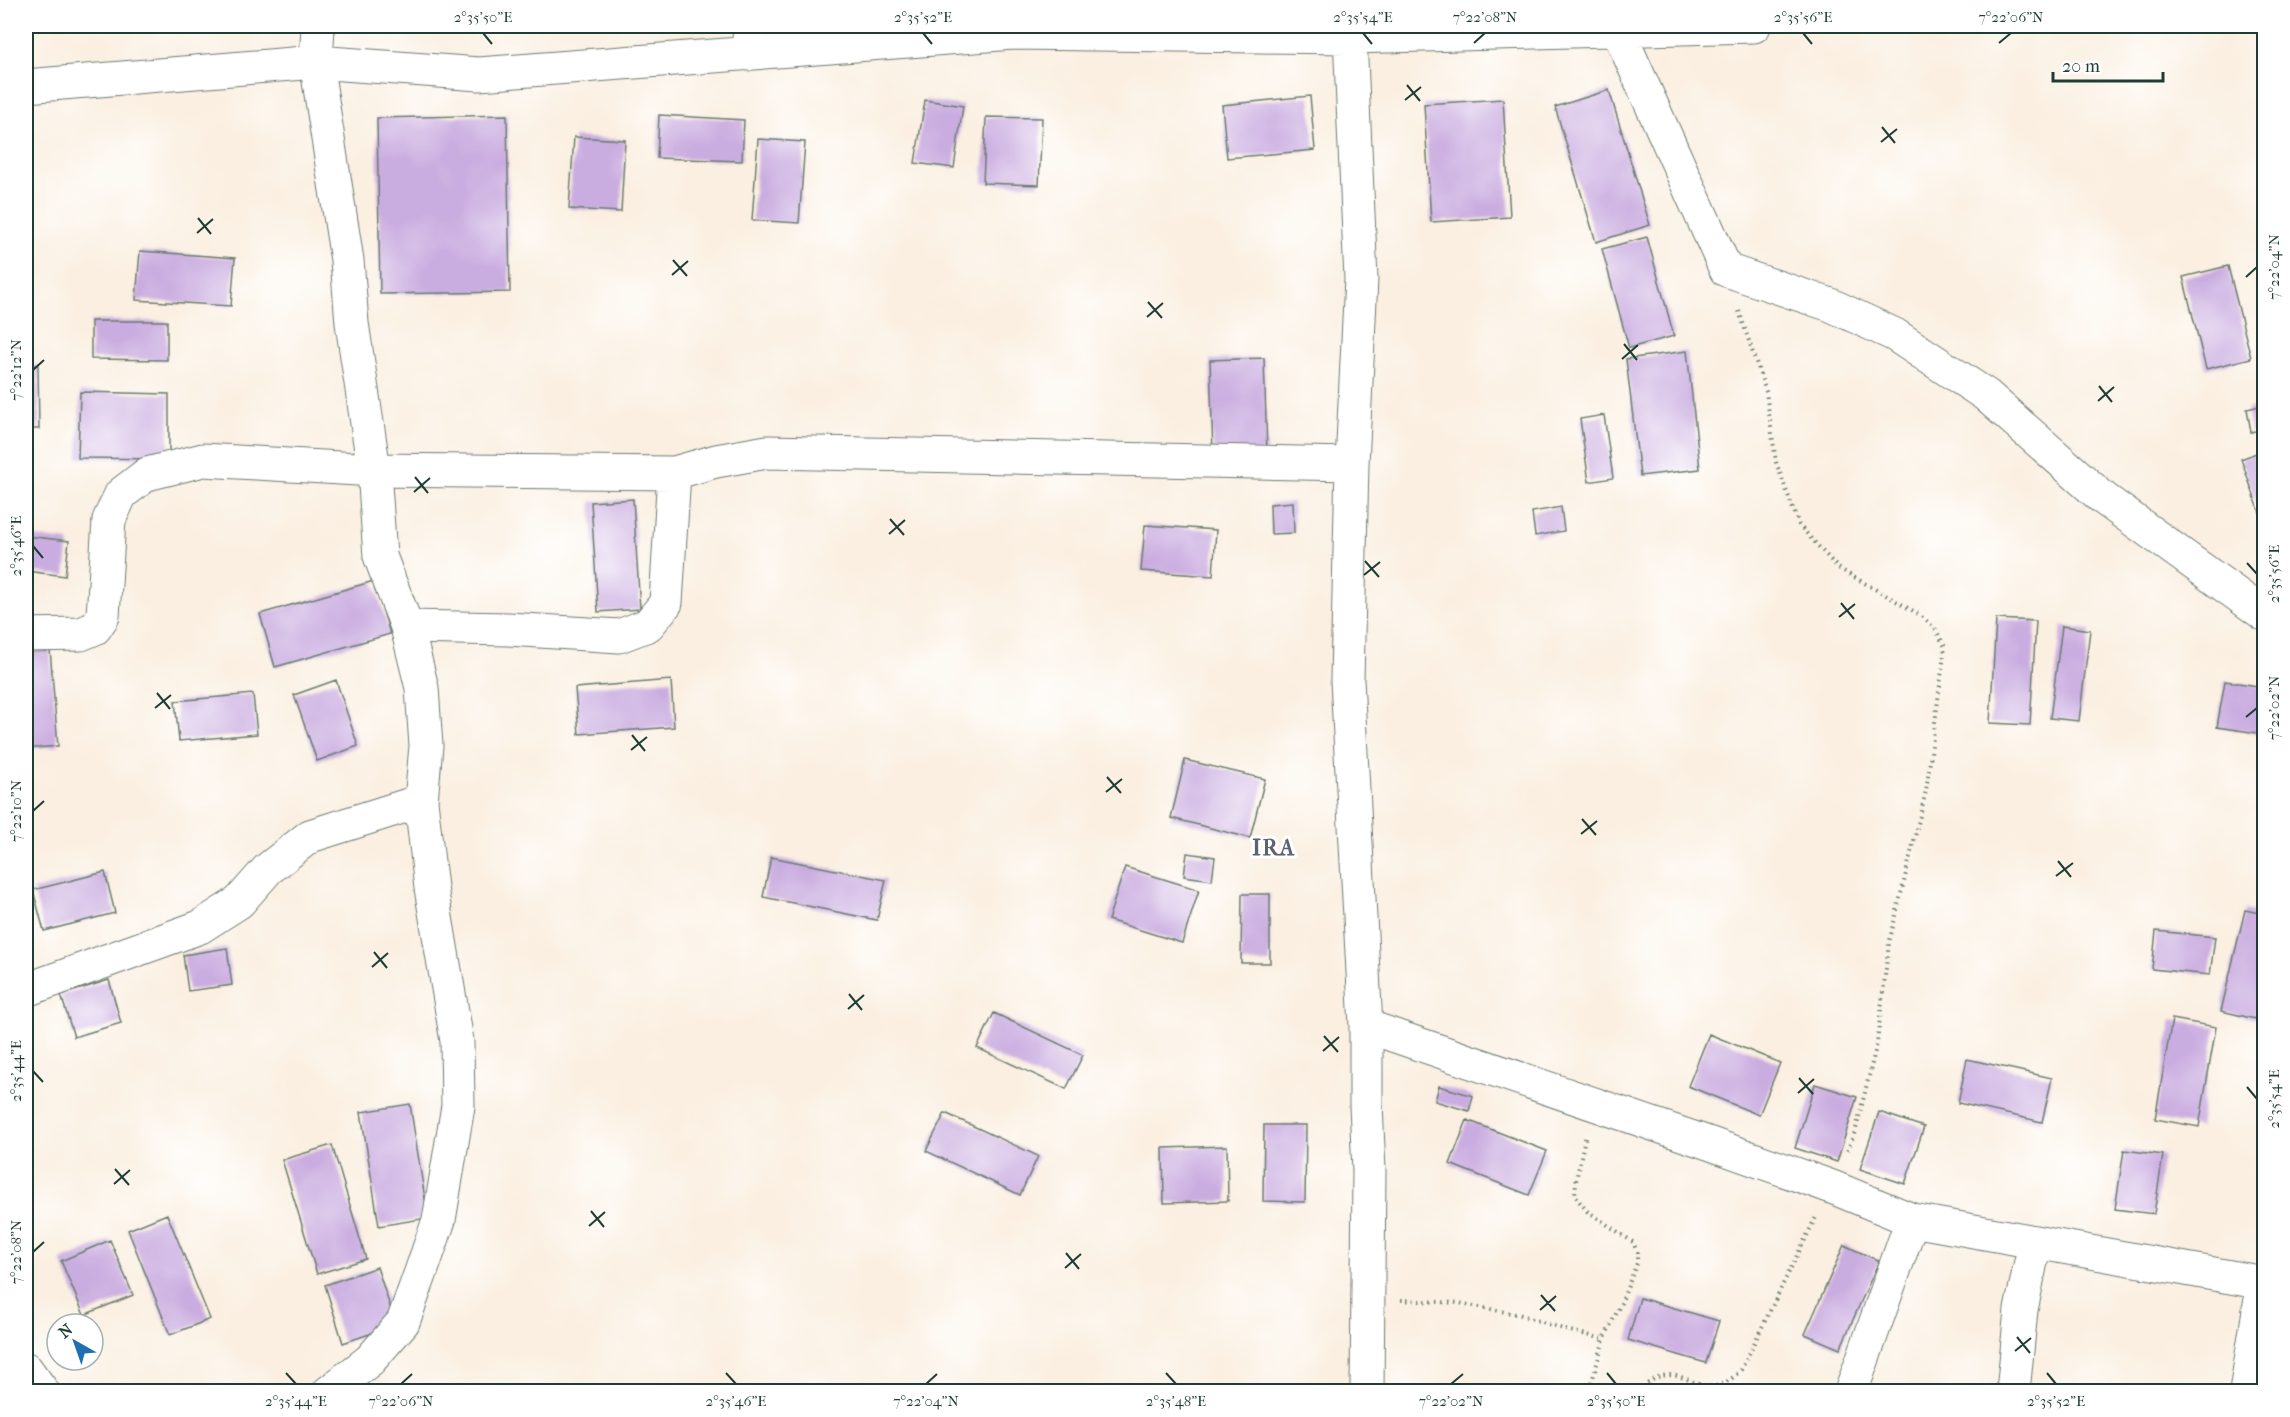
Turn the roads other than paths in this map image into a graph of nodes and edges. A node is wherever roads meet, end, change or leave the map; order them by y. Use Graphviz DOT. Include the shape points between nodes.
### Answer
graph roads {
  1 [pos="318,26"];
  2 [pos="1754,26"];
  3 [pos="1617,28"];
  4 [pos="1349,31"];
  5 [pos="749,40"];
  6 [pos="316,62"];
  7 [pos="26,86"];
  8 [pos="1352,464"];
  9 [pos="374,470"];
  10 [pos="674,474"];
  11 [pos="2265,614"];
  12 [pos="407,627"];
  13 [pos="26,634"];
  14 [pos="421,801"];
  15 [pos="26,990"];
  16 [pos="1366,1026"];
  17 [pos="1912,1220"];
  18 [pos="2035,1242"];
  19 [pos="2265,1283"];
  20 [pos="2265,1293"];
  21 [pos="26,1369"];
  22 [pos="43,1392"];
  23 [pos="328,1392"];
  24 [pos="1367,1392"];
  25 [pos="1851,1392"];
  26 [pos="2013,1392"];
  27 [pos="2246,1392"];
  1 -- 6 [label="street"];
  2 -- 3 [label="street"];
  3 -- 4 [label="street"];
  3 -- 11 [label="street" via="1726,270 1831,304 1895,335 1986,395 2103,498"];
  4 -- 5 [label="street" via="1013,33"];
  4 -- 8 [label="street" via="1361,279"];
  5 -- 6 [label="street" via="480,74"];
  6 -- 7 [label="street"];
  6 -- 9 [label="street"];
  8 -- 10 [label="street" via="767,452"];
  8 -- 16 [label="street" via="1347,680"];
  9 -- 10 [label="street"];
  9 -- 12 [label="street" via="380,556"];
  9 -- 13 [label="street" via="203,459 147,474 121,495 108,520 103,616 95,628 81,634"];
  10 -- 12 [label="street" via="666,603 648,625 619,636"];
  12 -- 14 [label="street" via="422,688 426,746"];
  14 -- 15 [label="street" via="310,836 267,869 239,902 200,927"];
  14 -- 23 [label="street" via="431,888 457,1041 458,1106 439,1220 403,1322 370,1360"];
  16 -- 17 [label="street" via="1832,1187"];
  16 -- 24 [label="street"];
  17 -- 18 [label="street"];
  17 -- 25 [label="street"];
  18 -- 19 [label="street"];
  18 -- 26 [label="street"];
  20 -- 27 [label="street"];
  21 -- 22 [label="street"];
}
